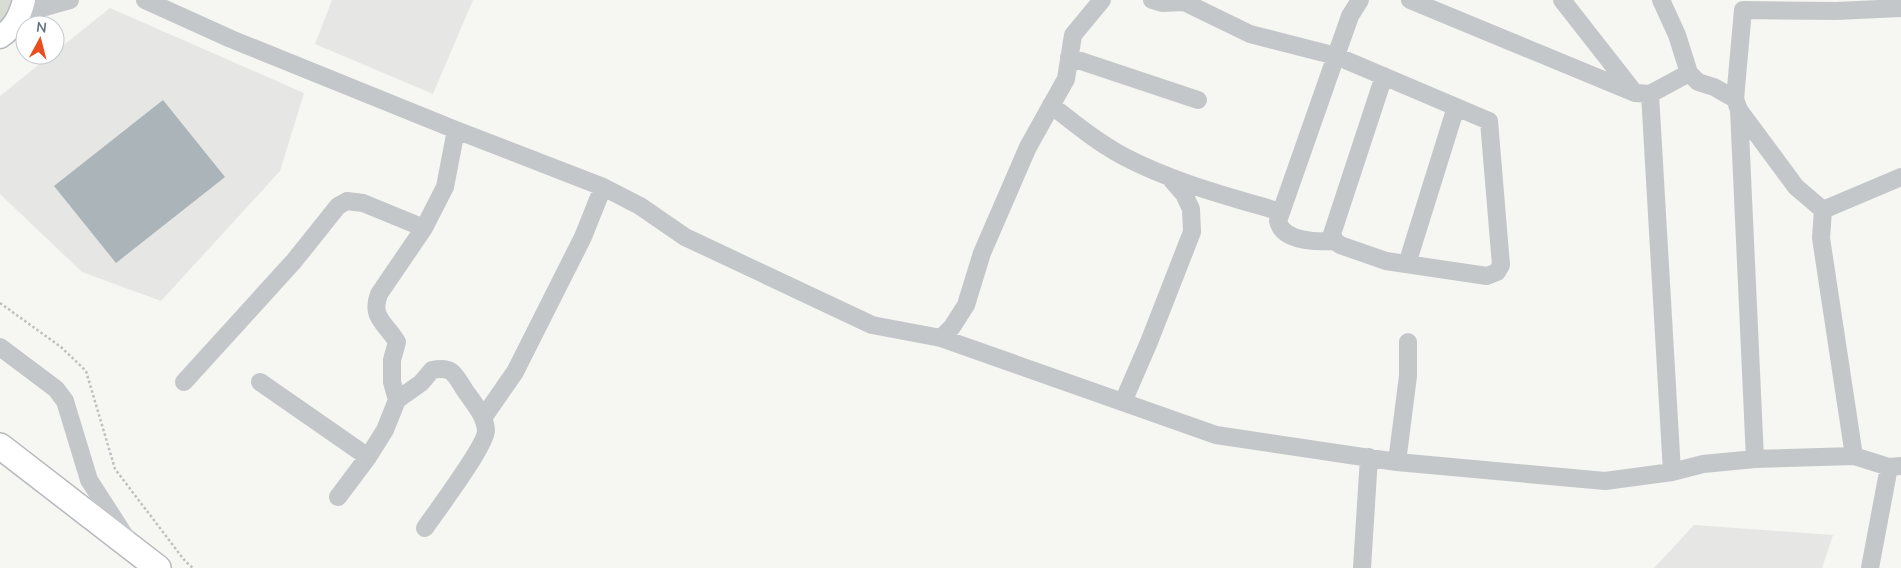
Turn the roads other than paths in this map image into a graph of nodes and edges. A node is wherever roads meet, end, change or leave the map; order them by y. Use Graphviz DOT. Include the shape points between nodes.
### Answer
graph roads {
  1 [pos="70,0"];
  2 [pos="145,0"];
  3 [pos="1102,0"];
  4 [pos="1152,0"];
  5 [pos="1360,0"];
  6 [pos="1410,0"];
  7 [pos="1562,0"];
  8 [pos="1661,0"];
  9 [pos="1185,1"];
  10 [pos="23,4"];
  11 [pos="1746,5"];
  12 [pos="1901,8"];
  13 [pos="0,37"];
  14 [pos="1336,56"];
  15 [pos="1070,57"];
  16 [pos="1689,73"];
  17 [pos="1384,76"];
  18 [pos="1642,93"];
  19 [pos="1198,100"];
  20 [pos="1052,104"];
  21 [pos="1737,104"];
  22 [pos="1456,107"];
  23 [pos="456,130"];
  24 [pos="1901,176"];
  25 [pos="1171,179"];
  26 [pos="603,187"];
  27 [pos="1824,210"];
  28 [pos="1280,212"];
  29 [pos="424,228"];
  30 [pos="1336,242"];
  31 [pos="1407,264"];
  32 [pos="941,338"];
  33 [pos="1408,342"];
  34 [pos="0,348"];
  35 [pos="184,382"];
  36 [pos="260,382"];
  37 [pos="397,400"];
  38 [pos="1123,402"];
  39 [pos="482,418"];
  40 [pos="0,446"];
  41 [pos="1854,456"];
  42 [pos="368,457"];
  43 [pos="1369,457"];
  44 [pos="1755,459"];
  45 [pos="1397,462"];
  46 [pos="1895,467"];
  47 [pos="1672,472"];
  48 [pos="338,497"];
  49 [pos="425,528"];
  50 [pos="131,545"];
  51 [pos="158,568"];
  52 [pos="1362,568"];
  53 [pos="1870,568"];
  1 -- 10 [label="street"];
  2 -- 23 [label="street" via="231,39"];
  3 -- 15 [label="street" via="1073,35"];
  4 -- 9 [label="street" via="1162,3"];
  5 -- 14 [label="street" via="1350,16"];
  6 -- 18 [label="street"];
  7 -- 18 [label="street"];
  8 -- 16 [label="street"];
  9 -- 14 [label="street" via="1250,34"];
  10 -- 13 [label="main road" via="12,27"];
  11 -- 12 [label="street" via="1836,11"];
  11 -- 21 [label="street"];
  14 -- 17 [label="street"];
  14 -- 28 [label="street"];
  15 -- 19 [label="street"];
  15 -- 20 [label="street" via="1066,79"];
  16 -- 18 [label="street"];
  16 -- 21 [label="street" via="1698,82 1714,87"];
  17 -- 22 [label="street"];
  17 -- 30 [label="street" via="1332,234"];
  18 -- 47 [label="street"];
  20 -- 25 [label="street" via="1086,132 1122,155"];
  20 -- 32 [label="street" via="1028,147 986,244 966,305"];
  21 -- 27 [label="street" via="1796,187"];
  21 -- 44 [label="street"];
  22 -- 31 [label="street"];
  22 -- 31 [label="street" via="1489,120 1501,265 1497,272 1487,276"];
  23 -- 26 [label="street"];
  23 -- 29 [label="street" via="445,187"];
  24 -- 27 [label="street"];
  25 -- 28 [label="street"];
  25 -- 38 [label="street" via="1191,208 1192,232"];
  26 -- 32 [label="street" via="640,206 685,237 872,325"];
  26 -- 39 [label="street" via="583,237 515,372"];
  27 -- 41 [label="street" via="1821,238"];
  28 -- 30 [label="street" via="1279,228 1286,233 1307,242"];
  29 -- 35 [label="street" via="363,203 347,201 338,206 294,261"];
  29 -- 37 [label="street" via="379,294 375,306 377,316 397,342 392,360 392,382"];
  30 -- 31 [label="street"];
  32 -- 38 [label="street"];
  33 -- 45 [label="street" via="1408,376"];
  34 -- 50 [label="street" via="56,389 64,401 89,480"];
  36 -- 42 [label="street"];
  37 -- 39 [label="street" via="421,383 432,370 444,368 454,373"];
  37 -- 42 [label="street" via="385,430"];
  38 -- 43 [label="street" via="1216,436"];
  39 -- 49 [label="street" via="486,431 480,448"];
  40 -- 50 [label="highway"];
  41 -- 44 [label="street"];
  41 -- 46 [label="street"];
  42 -- 48 [label="street"];
  43 -- 45 [label="street"];
  43 -- 52 [label="street"];
  44 -- 47 [label="street" via="1703,464"];
  45 -- 47 [label="street" via="1604,481"];
  46 -- 53 [label="street"];
  50 -- 51 [label="highway"];
}
